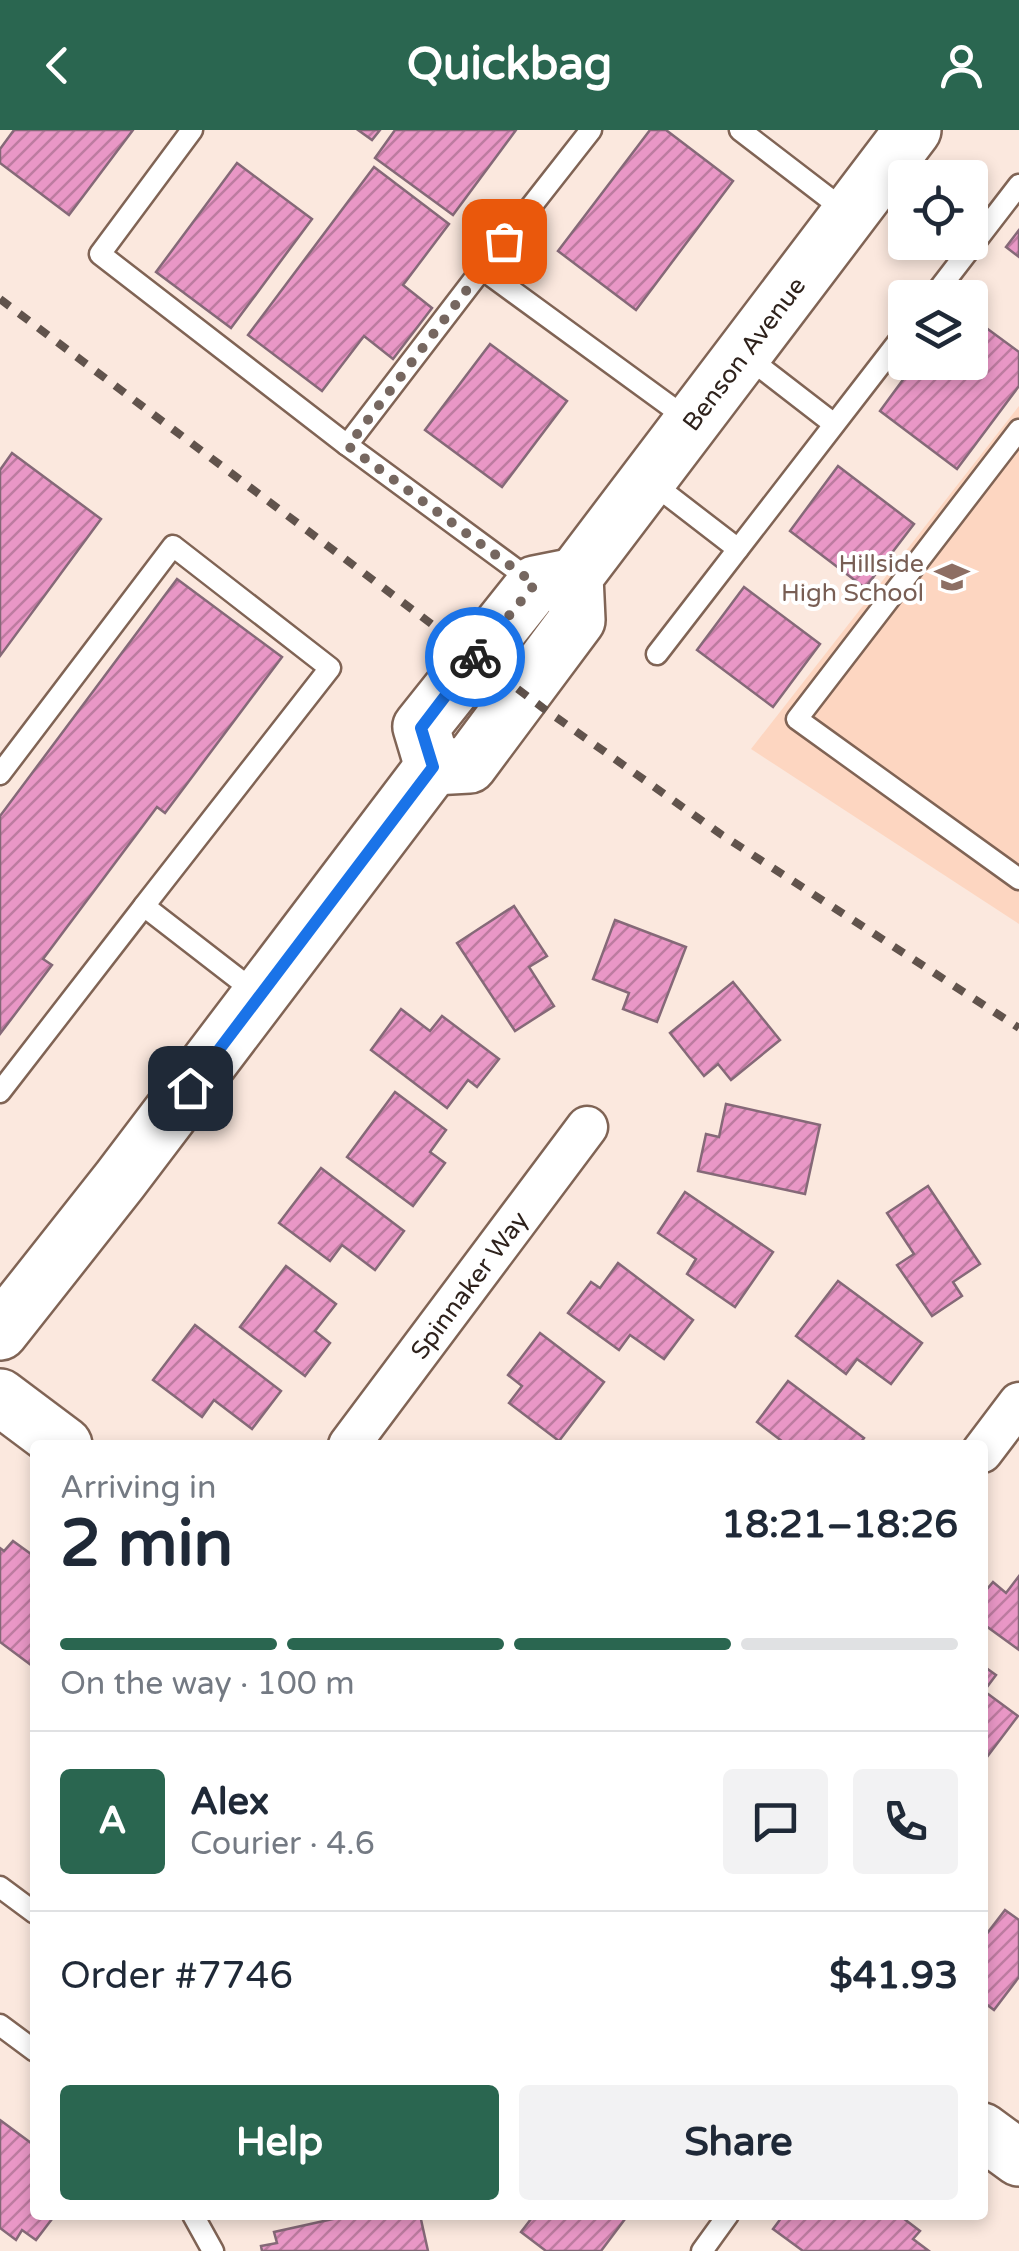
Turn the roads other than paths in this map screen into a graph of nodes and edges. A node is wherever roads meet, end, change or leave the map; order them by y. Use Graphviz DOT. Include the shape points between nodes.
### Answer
graph roads {
  1 [pos="192,130"];
  2 [pos="592,130"];
  3 [pos="740,130"];
  4 [pos="913,130"];
  5 [pos="1019,185"];
  6 [pos="850,214"];
  7 [pos="482,269"];
  8 [pos="946,280"];
  9 [pos="744,354"];
  10 [pos="888,355"];
  11 [pos="692,423"];
  12 [pos="834,424"];
  13 [pos="1019,430"];
  14 [pos="348,446"];
  15 [pos="649,480"];
  16 [pos="738,549"];
  17 [pos="555,580"];
  18 [pos="656,654"];
  19 [pos="0,774"];
  20 [pos="1019,878"];
  21 [pos="144,906"];
  22 [pos="260,996"];
  23 [pos="0,1092"];
  24 [pos="587,1127"];
  25 [pos="0,1332"];
  26 [pos="0,1397"];
  27 [pos="1019,1403"];
  28 [pos="57,1440"];
  29 [pos="353,1440"];
  30 [pos="988,1444"];
  31 [pos="0,1887"];
  32 [pos="30,1909"];
  33 [pos="0,2025"];
  34 [pos="30,2047"];
  35 [pos="988,2135"];
  36 [pos="1019,2158"];
  37 [pos="195,2220"];
  38 [pos="724,2220"];
  39 [pos="213,2251"];
  40 [pos="702,2251"];
  1 -- 14 [label="lane" via="100,254"];
  2 -- 7 [label="lane"];
  3 -- 6 [label="lane"];
  4 -- 6 [label="main road, Benson Avenue"];
  5 -- 8 [label="lane"];
  6 -- 9 [label="main road, Benson Avenue"];
  7 -- 11 [label="lane"];
  7 -- 14 [label="lane"];
  9 -- 11 [label="main road, Benson Avenue"];
  9 -- 12 [label="lane"];
  10 -- 12 [label="lane"];
  11 -- 15 [label="main road, Benson Avenue"];
  12 -- 16 [label="lane"];
  13 -- 20 [label="lane" via="797,719"];
  14 -- 17 [label="lane"];
  15 -- 16 [label="lane"];
  15 -- 17 [label="main road, Benson Avenue"];
  16 -- 18 [label="lane"];
  17 -- 22 [label="main road" via="577,620 469,766 433,767"];
  19 -- 21 [label="lane" via="173,546 330,668"];
  21 -- 22 [label="lane"];
  21 -- 23 [label="lane"];
  22 -- 25 [label="main road"];
  24 -- 29 [label="street, Spinnaker Way"];
  26 -- 28 [label="main road"];
  27 -- 30 [label="street"];
  31 -- 32 [label="lane"];
  33 -- 34 [label="lane"];
  35 -- 36 [label="main road"];
  37 -- 39 [label="lane"];
  38 -- 40 [label="lane"];
}
